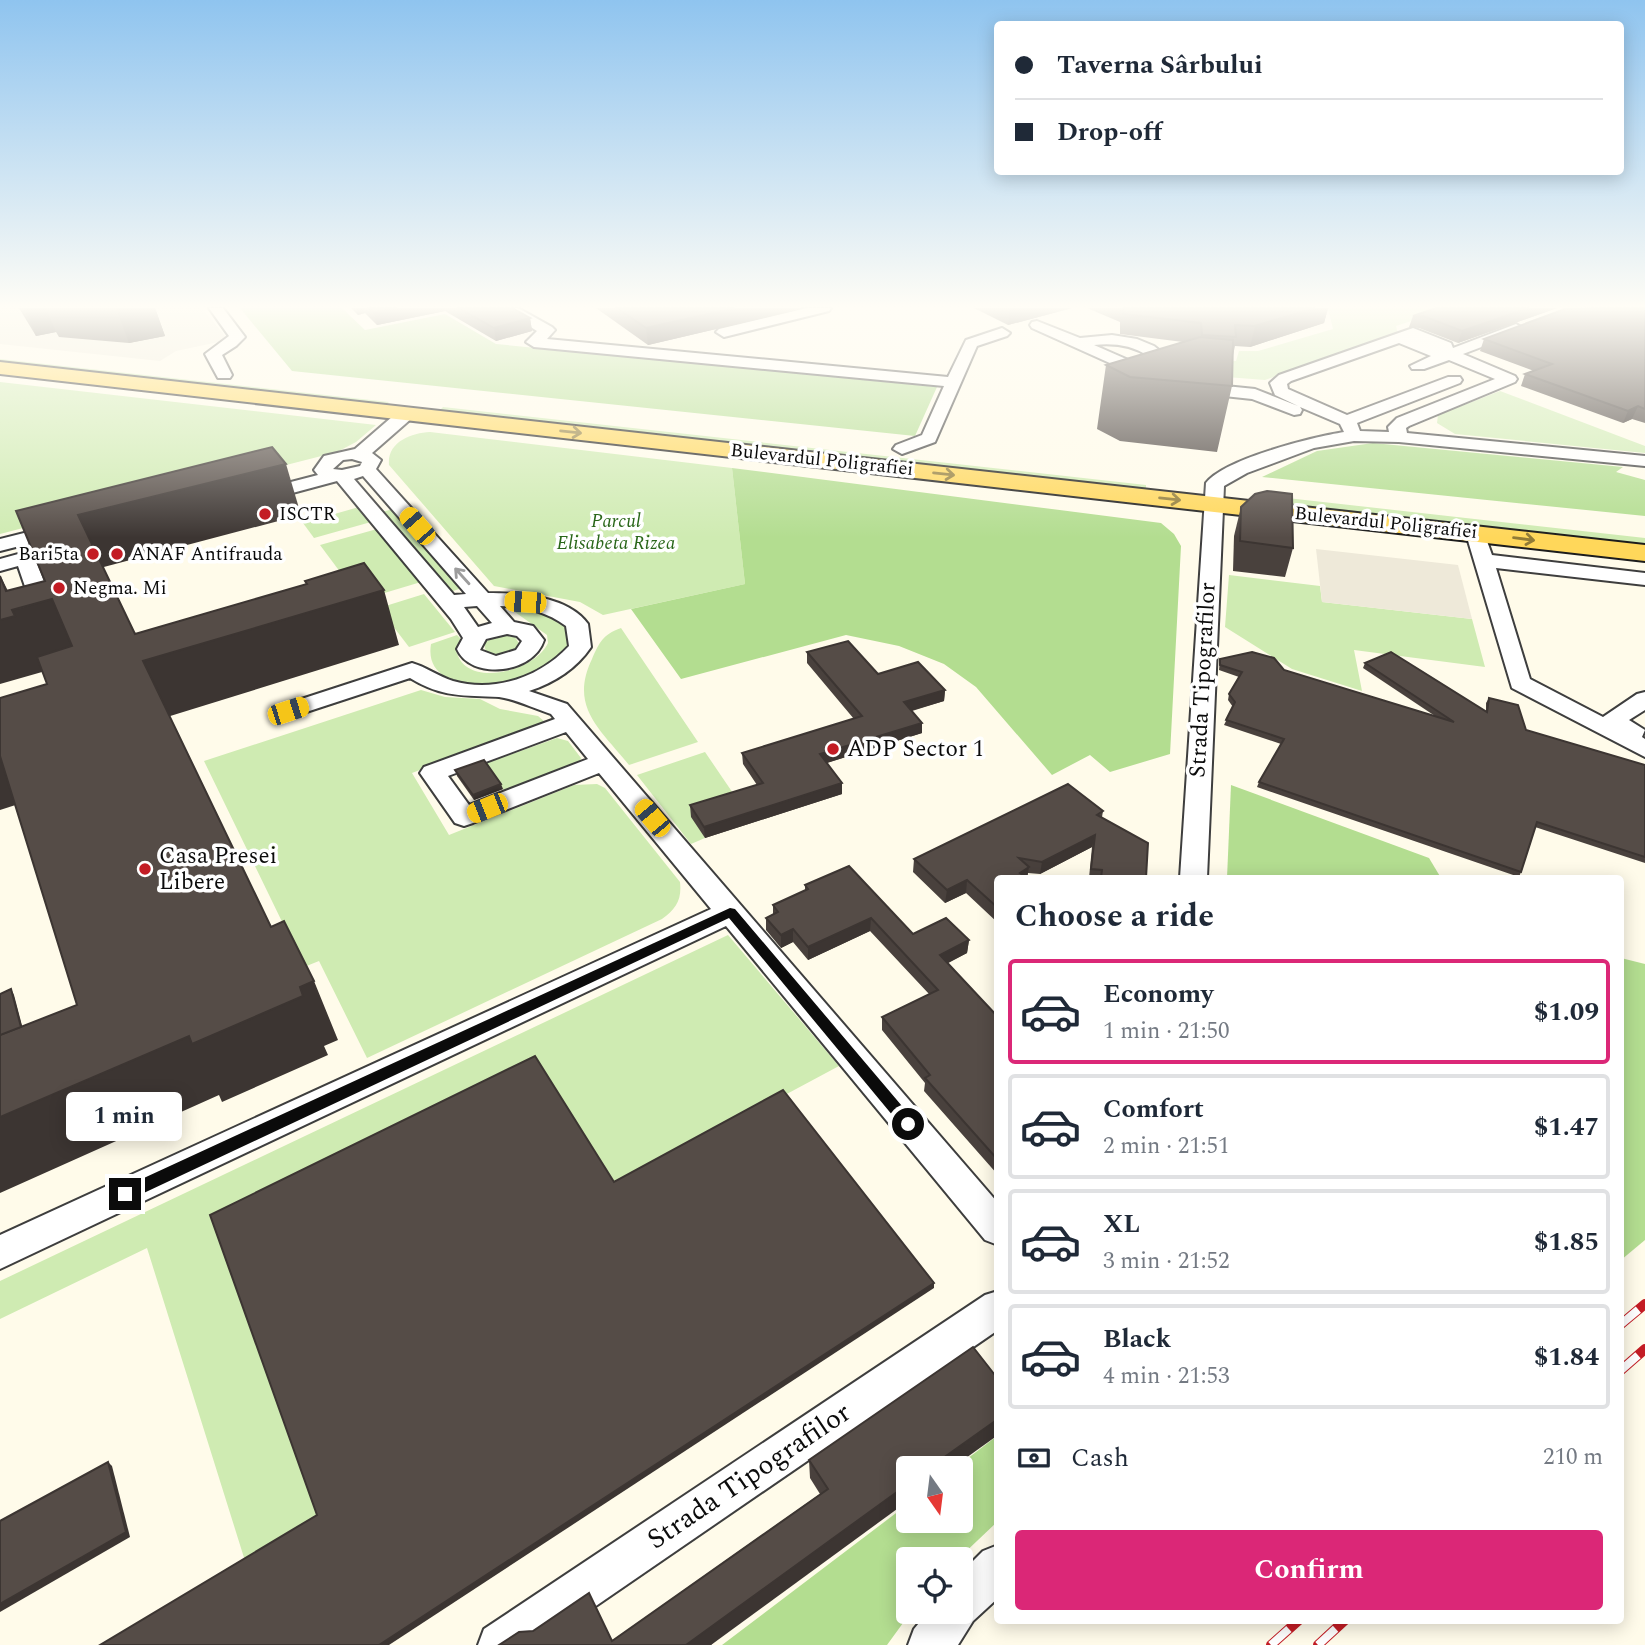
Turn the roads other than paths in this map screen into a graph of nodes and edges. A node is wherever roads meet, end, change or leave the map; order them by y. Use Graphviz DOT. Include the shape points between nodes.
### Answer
graph roads {
  1 [pos="148,385"];
  2 [pos="314,385"];
  3 [pos="953,385"];
  4 [pos="1176,385"];
  5 [pos="1279,385"];
  6 [pos="1444,385"];
  7 [pos="1466,385"];
  8 [pos="1498,385"];
  9 [pos="1482,391"];
  10 [pos="426,397"];
  11 [pos="406,414"];
  12 [pos="1351,429"];
  13 [pos="1399,437"];
  14 [pos="1332,438"];
  15 [pos="902,449"];
  16 [pos="1609,457"];
  17 [pos="1645,461"];
  18 [pos="363,462"];
  19 [pos="335,471"];
  20 [pos="1645,471"];
  21 [pos="1121,472"];
  22 [pos="1161,477"];
  23 [pos="250,481"];
  24 [pos="1214,493"];
  25 [pos="243,500"];
  26 [pos="1645,530"];
  27 [pos="1476,534"];
  28 [pos="0,545"];
  29 [pos="1645,553"];
  30 [pos="25,558"];
  31 [pos="1484,560"];
  32 [pos="0,565"];
  33 [pos="1645,579"];
  34 [pos="483,600"];
  35 [pos="448,603"];
  36 [pos="0,621"];
  37 [pos="507,627"];
  38 [pos="474,637"];
  39 [pos="572,659"];
  40 [pos="499,689"];
  41 [pos="1645,699"];
  42 [pos="288,711"];
  43 [pos="565,715"];
  44 [pos="1645,738"];
  45 [pos="1645,749"];
  46 [pos="604,762"];
  47 [pos="1193,875"];
  48 [pos="730,912"];
  49 [pos="994,1224"];
  50 [pos="0,1252"];
  51 [pos="994,1311"];
  52 [pos="994,1570"];
  53 [pos="973,1592"];
  54 [pos="946,1624"];
  55 [pos="500,1645"];
  56 [pos="930,1645"];
  1 -- 11 [label="main road, Bulevardul Poligrafiei"];
  2 -- 10 [label="main road, Bulevardul Poligrafiei"];
  3 -- 15 [label="street" via="934,442"];
  4 -- 14 [label="lane" via="1263,396 1325,424"];
  5 -- 12 [label="street" via="1281,392"];
  6 -- 12 [label="street"];
  7 -- 9 [label="street"];
  8 -- 9 [label="lane"];
  9 -- 13 [label="lane" via="1400,424"];
  10 -- 11 [label="main road"];
  10 -- 15 [label="main road, Bulevardul Poligrafiei"];
  11 -- 18 [label="street"];
  11 -- 24 [label="main road, Bulevardul Poligrafiei, one-way"];
  12 -- 13 [label="street"];
  12 -- 14 [label="street"];
  13 -- 16 [label="street"];
  14 -- 24 [label="street" via="1241,468"];
  15 -- 21 [label="main road, Bulevardul Poligrafiei"];
  16 -- 17 [label="street"];
  16 -- 20 [label="street"];
  18 -- 19 [label="street"];
  34 -- 18 [label="lane, one-way"];
  19 -- 23 [label="street"];
  19 -- 25 [label="street"];
  19 -- 35 [label="street"];
  22 -- 24 [label="main road, Bulevardul Poligrafiei"];
  24 -- 26 [label="main road, Bulevardul Poligrafiei"];
  24 -- 27 [label="main road, Bulevardul Poligrafiei"];
  24 -- 47 [label="street, Strada Tipografilor"];
  27 -- 29 [label="main road, Bulevardul Poligrafiei, one-way"];
  27 -- 31 [label="street"];
  28 -- 30 [label="street" via="82,533"];
  30 -- 32 [label="street"];
  30 -- 36 [label="street" via="43,607"];
  31 -- 33 [label="street"];
  31 -- 45 [label="street" via="1520,683"];
  34 -- 35 [label="street"];
  34 -- 37 [label="lane"];
  34 -- 39 [label="street" via="542,605 568,616 580,635 580,647"];
  35 -- 38 [label="street"];
  37 -- 38 [label="street"];
  37 -- 38 [label="street" via="525,631 533,640 528,651 513,660 492,663 475,658 468,649"];
  39 -- 40 [label="street" via="542,679"];
  39 -- 43 [label="street"];
  40 -- 42 [label="street" via="439,686 412,670"];
  40 -- 43 [label="street"];
  41 -- 44 [label="street" via="1612,720"];
  43 -- 46 [label="street"];
  43 -- 46 [label="street" via="433,773 464,817"];
  46 -- 48 [label="street"];
  48 -- 49 [label="street"];
  48 -- 50 [label="lane"];
  51 -- 55 [label="street, Strada Tipografilor"];
  52 -- 53 [label="street"];
  54 -- 56 [label="street"];
}
